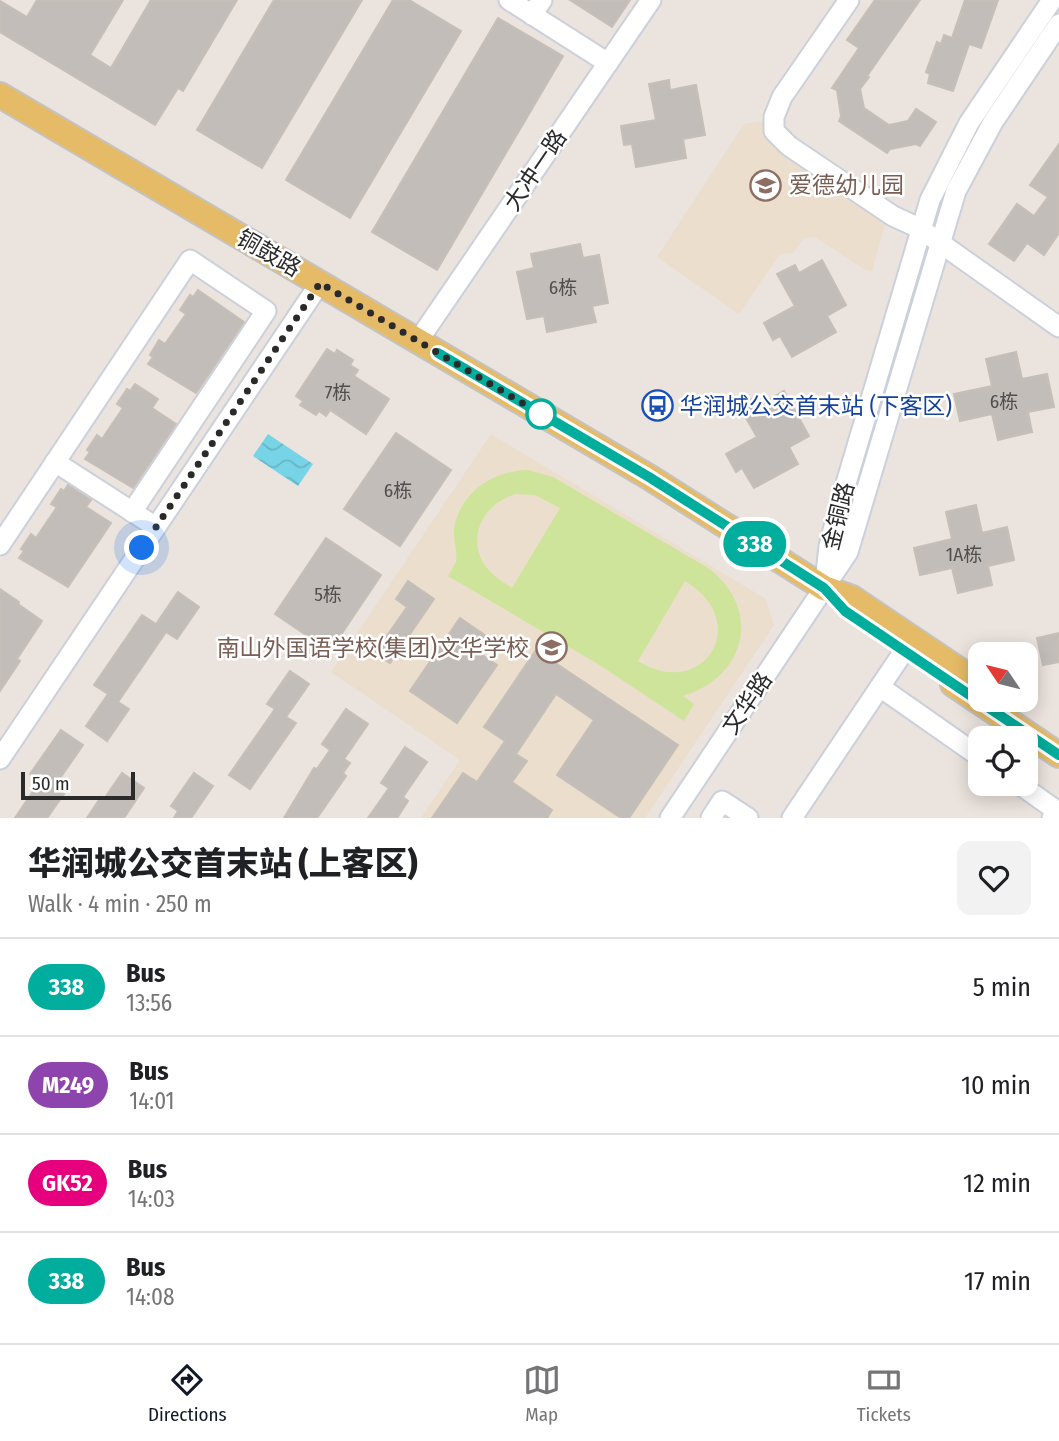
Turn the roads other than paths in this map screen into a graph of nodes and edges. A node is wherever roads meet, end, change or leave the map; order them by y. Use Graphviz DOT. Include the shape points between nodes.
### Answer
graph roads {
  1 [pos="509,0"];
  2 [pos="651,0"];
  3 [pos="849,0"];
  4 [pos="1052,0"];
  5 [pos="537,7"];
  6 [pos="1059,24"];
  7 [pos="608,62"];
  8 [pos="0,95"];
  9 [pos="919,228"];
  10 [pos="939,242"];
  11 [pos="320,283"];
  12 [pos="1059,327"];
  13 [pos="418,341"];
  14 [pos="55,462"];
  15 [pos="132,512"];
  16 [pos="156,527"];
  17 [pos="0,545"];
  18 [pos="824,588"];
  19 [pos="904,651"];
  20 [pos="968,676"];
  21 [pos="880,687"];
  22 [pos="1022,712"];
  23 [pos="8,732"];
  24 [pos="1059,737"];
  25 [pos="968,749"];
  26 [pos="1059,755"];
  27 [pos="0,760"];
  28 [pos="1036,796"];
  29 [pos="670,818"];
  30 [pos="711,818"];
  31 [pos="748,818"];
  32 [pos="792,818"];
  33 [pos="1052,818"];
  1 -- 5 [label="street"];
  2 -- 7 [label="street, 大冲一路"];
  3 -- 9 [label="street" via="782,97 774,131 893,216"];
  4 -- 9 [label="street, 金铜路" via="959,140"];
  5 -- 7 [label="street"];
  6 -- 10 [label="street, 金铜路" via="977,149 956,191"];
  7 -- 13 [label="street, 大冲一路"];
  8 -- 11 [label="main road, 铜鼓路"];
  9 -- 10 [label="street"];
  9 -- 18 [label="street, 金铜路" via="829,546"];
  10 -- 12 [label="street"];
  10 -- 18 [label="street, 金铜路" via="848,552"];
  11 -- 13 [label="main road, 铜鼓路"];
  11 -- 16 [label="street"];
  13 -- 18 [label="main road, 铜鼓路" via="649,477"];
  14 -- 15 [label="street"];
  14 -- 15 [label="street" via="190,260 267,311"];
  14 -- 17 [label="street"];
  15 -- 16 [label="street"];
  16 -- 23 [label="street"];
  18 -- 19 [label="main road, 铜鼓路" via="845,611"];
  18 -- 20 [label="main road, 铜鼓路" via="852,598"];
  18 -- 29 [label="street, 文华路"];
  19 -- 21 [label="street"];
  19 -- 26 [label="main road, 铜鼓路"];
  21 -- 25 [label="street"];
  21 -- 32 [label="street"];
  22 -- 24 [label="main road"];
  23 -- 27 [label="street"];
  28 -- 33 [label="street" via="1057,811"];
  30 -- 31 [label="street" via="722,801"];
}
